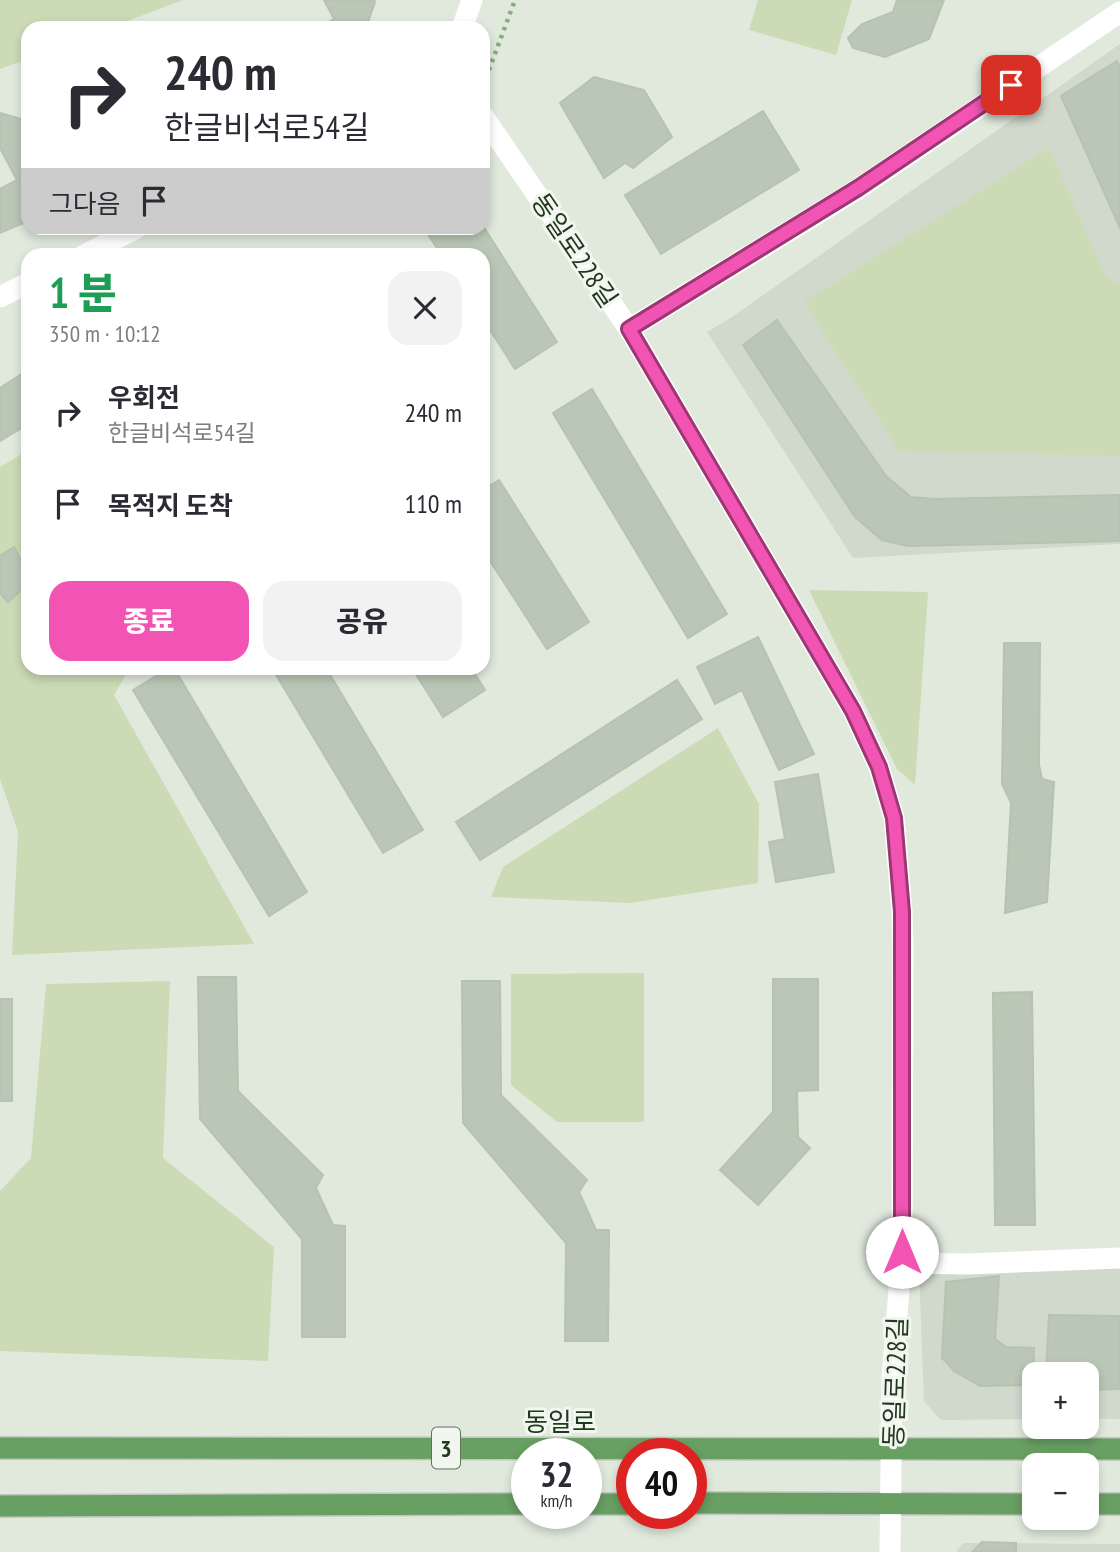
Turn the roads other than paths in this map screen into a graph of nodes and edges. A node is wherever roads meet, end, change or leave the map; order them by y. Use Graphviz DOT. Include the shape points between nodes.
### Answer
graph roads {
  1 [pos="471,0"];
  2 [pos="1120,12"];
  3 [pos="464,21"];
  4 [pos="490,126"];
  5 [pos="123,235"];
  6 [pos="98,248"];
  7 [pos="21,286"];
  8 [pos="0,297"];
  9 [pos="629,329"];
  10 [pos="1120,1258"];
  11 [pos="901,1263"];
  12 [pos="0,1448"];
  13 [pos="891,1448"];
  14 [pos="1120,1449"];
  15 [pos="707,1503"];
  16 [pos="892,1503"];
  17 [pos="511,1504"];
  18 [pos="1022,1504"];
  19 [pos="1099,1504"];
  20 [pos="1120,1504"];
  21 [pos="0,1506"];
  22 [pos="890,1552"];
  1 -- 3 [label="street"];
  2 -- 9 [label="street" via="858,188"];
  4 -- 9 [label="street, 동일로228길"];
  5 -- 6 [label="street"];
  7 -- 8 [label="street"];
  9 -- 11 [label="street, 동일로228길" via="853,711 879,767 894,818 902,912"];
  10 -- 11 [label="street"];
  11 -- 13 [label="street, 동일로228길"];
  12 -- 13 [label="main road, 동일로 / 3"];
  13 -- 14 [label="main road, 동일로 / 3"];
  13 -- 16 [label="street, 동일로228길"];
  15 -- 16 [label="main road"];
  16 -- 18 [label="main road"];
  16 -- 22 [label="street, 동일로228길"];
  17 -- 21 [label="main road, 3"];
  19 -- 20 [label="main road"];
}
